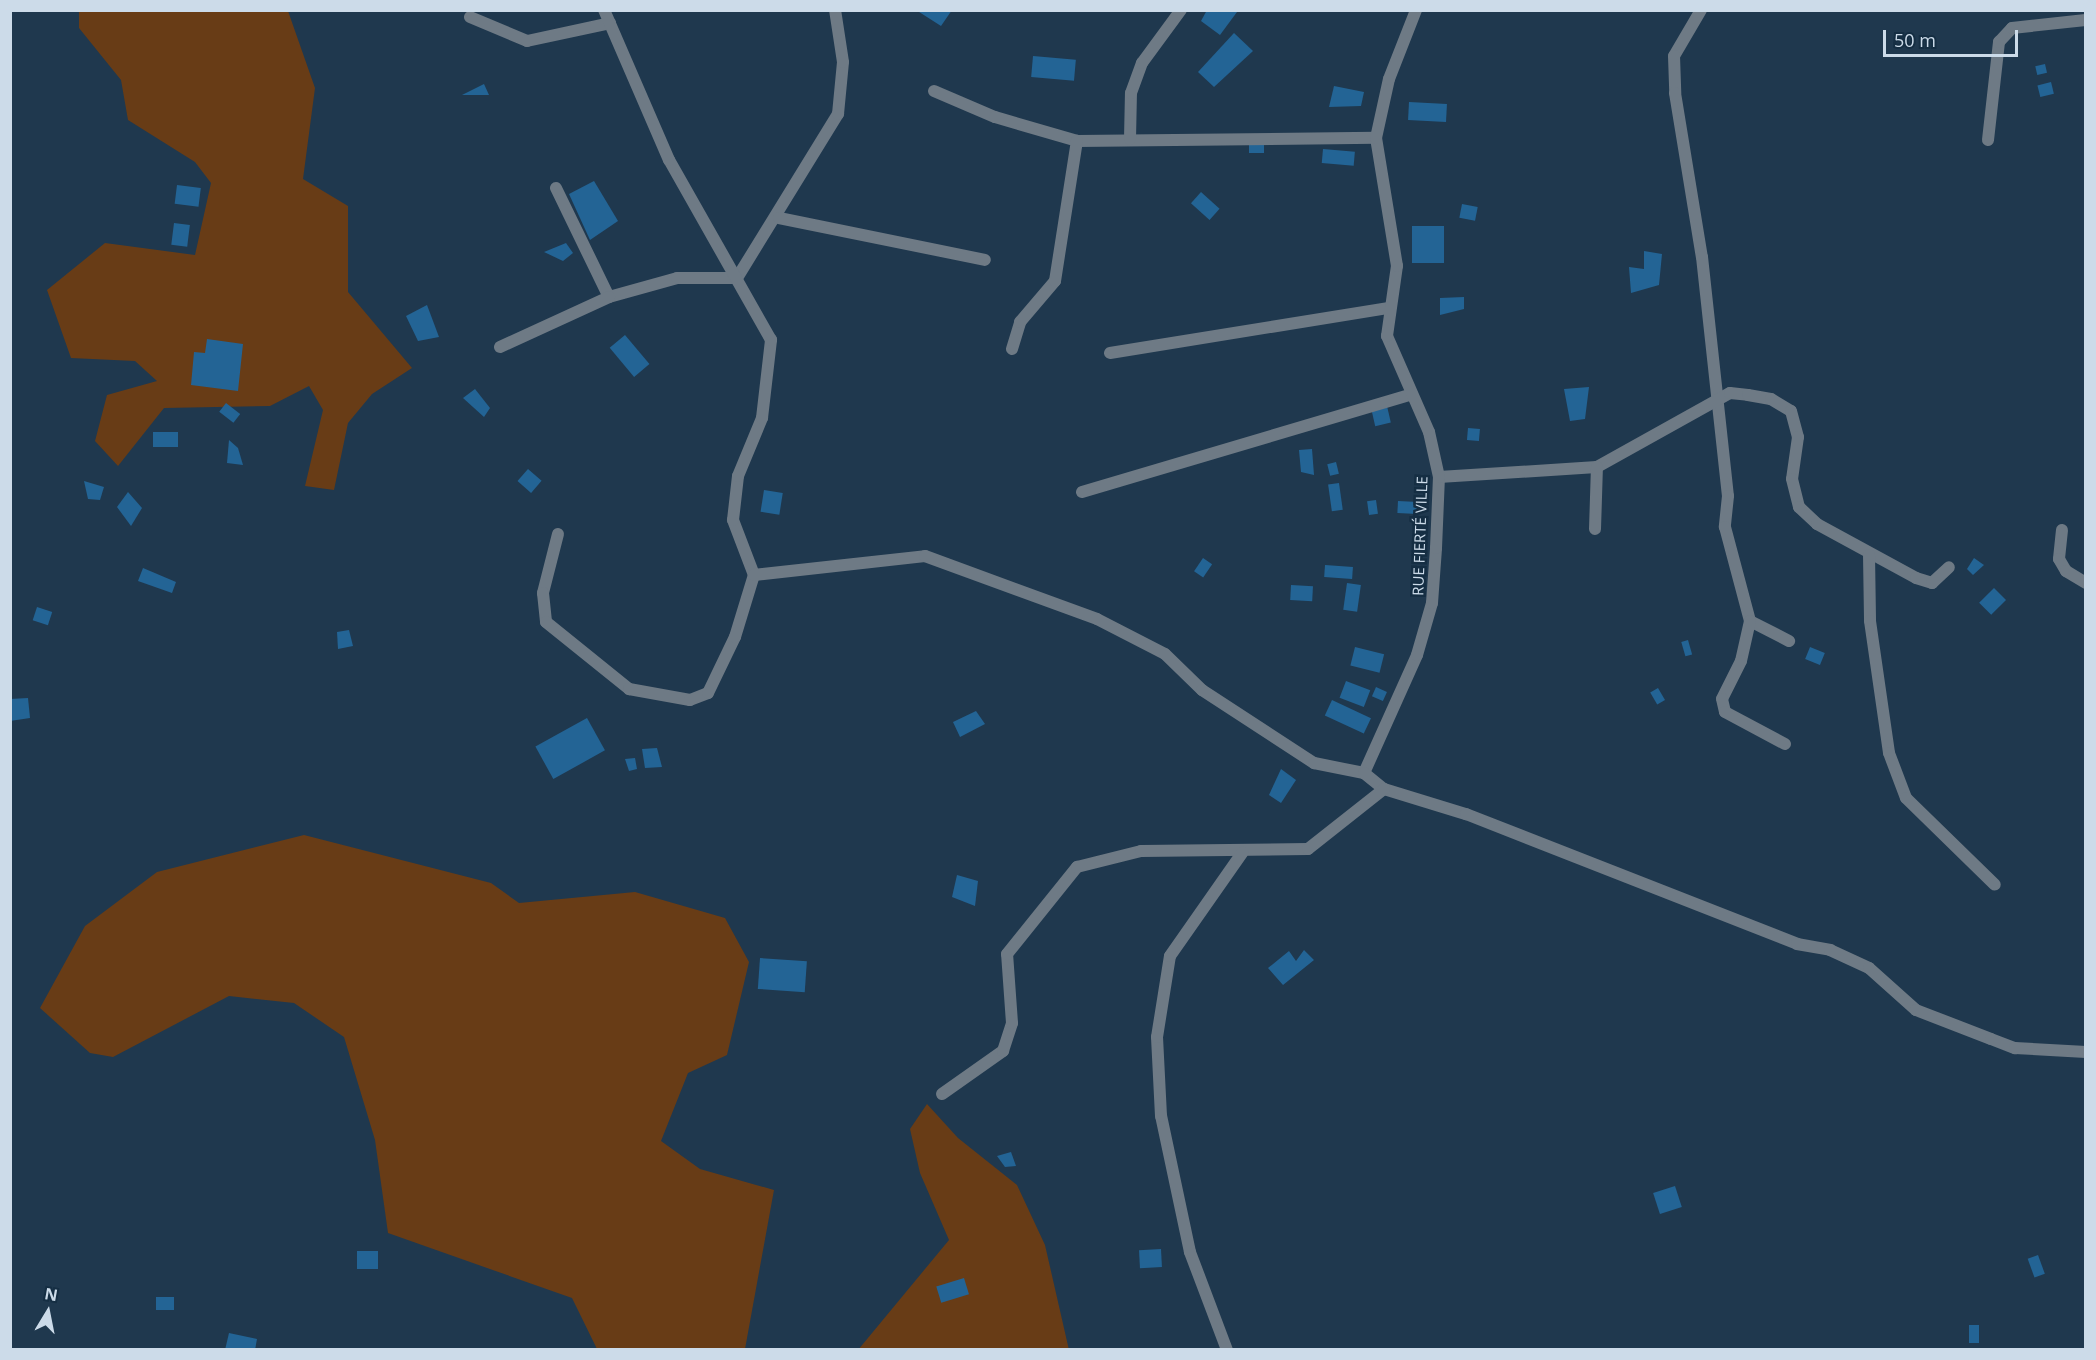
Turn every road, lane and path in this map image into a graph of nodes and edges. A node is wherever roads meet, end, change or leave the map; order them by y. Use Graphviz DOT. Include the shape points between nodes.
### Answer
graph roads {
  1 [pos="604,10"];
  2 [pos="835,10"];
  3 [pos="1181,10"];
  4 [pos="1416,10"];
  5 [pos="1701,10"];
  6 [pos="471,17"];
  7 [pos="2085,20"];
  8 [pos="610,23"];
  9 [pos="934,91"];
  10 [pos="1376,138"];
  11 [pos="1130,139"];
  12 [pos="1988,140"];
  13 [pos="1077,141"];
  14 [pos="556,188"];
  15 [pos="779,218"];
  16 [pos="985,260"];
  17 [pos="737,278"];
  18 [pos="609,297"];
  19 [pos="1387,308"];
  20 [pos="500,347"];
  21 [pos="1012,349"];
  22 [pos="1110,353"];
  23 [pos="1412,394"];
  24 [pos="1718,399"];
  25 [pos="1597,467"];
  26 [pos="1439,477"];
  27 [pos="1082,492"];
  28 [pos="1595,529"];
  29 [pos="2062,530"];
  30 [pos="558,534"];
  31 [pos="1869,555"];
  32 [pos="1949,567"];
  33 [pos="754,575"];
  34 [pos="2085,584"];
  35 [pos="1750,621"];
  36 [pos="1789,641"];
  37 [pos="1785,744"];
  38 [pos="1364,773"];
  39 [pos="1384,789"];
  40 [pos="1242,854"];
  41 [pos="1995,885"];
  42 [pos="2085,1052"];
  43 [pos="942,1094"];
  44 [pos="1227,1350"];
  1 -- 8 [label="street"];
  2 -- 15 [label="street" via="843,62 838,114"];
  3 -- 11 [label="street" via="1142,63 1131,93"];
  4 -- 10 [label="street, RUE FIERTÉ VILLE" via="1389,80"];
  5 -- 24 [label="street" via="1674,56 1675,93 1691,166"];
  6 -- 8 [label="street" via="527,41"];
  7 -- 12 [label="street" via="2012,28 1999,42"];
  8 -- 17 [label="street" via="669,160"];
  9 -- 13 [label="street" via="995,117"];
  10 -- 11 [label="street"];
  10 -- 19 [label="street, RUE FIERTÉ VILLE" via="1397,267"];
  11 -- 13 [label="street"];
  13 -- 21 [label="street" via="1055,281 1020,322"];
  14 -- 18 [label="street"];
  15 -- 16 [label="street"];
  15 -- 17 [label="street"];
  17 -- 18 [label="street" via="677,278"];
  17 -- 33 [label="street" via="771,340 762,418 738,476 733,520"];
  18 -- 20 [label="street"];
  19 -- 22 [label="street"];
  19 -- 23 [label="street, RUE FIERTÉ VILLE" via="1387,336"];
  23 -- 26 [label="street, RUE FIERTÉ VILLE"];
  23 -- 27 [label="street"];
  24 -- 25 [label="street"];
  24 -- 31 [label="street" via="1730,393 1749,394 1771,399 1791,411 1798,437 1791,460 1799,507 1844,543"];
  24 -- 35 [label="street" via="1728,496 1725,527"];
  25 -- 26 [label="street"];
  25 -- 28 [label="street"];
  26 -- 38 [label="street, RUE FIERTÉ VILLE" via="1432,603 1385,735"];
  29 -- 34 [label="street" via="2059,559 2066,571"];
  30 -- 33 [label="street" via="543,593 546,622 630,689 690,700 708,693 735,637"];
  31 -- 32 [label="street" via="1932,583"];
  31 -- 41 [label="street" via="1870,621 1889,753 1906,798"];
  33 -- 38 [label="street" via="925,556 1097,619 1165,654 1202,690 1314,763"];
  35 -- 36 [label="street"];
  35 -- 37 [label="street" via="1741,661 1722,699 1725,711"];
  38 -- 39 [label="street"];
  39 -- 40 [label="street" via="1308,849"];
  39 -- 42 [label="street" via="1477,818 1797,944 1830,950 1869,969 1916,1010 1991,1040 2015,1048"];
  40 -- 43 [label="street" via="1141,851 1077,867 1007,954 1012,1023 1003,1052"];
  40 -- 44 [label="street" via="1170,956 1157,1037 1161,1116 1190,1251"];
}
